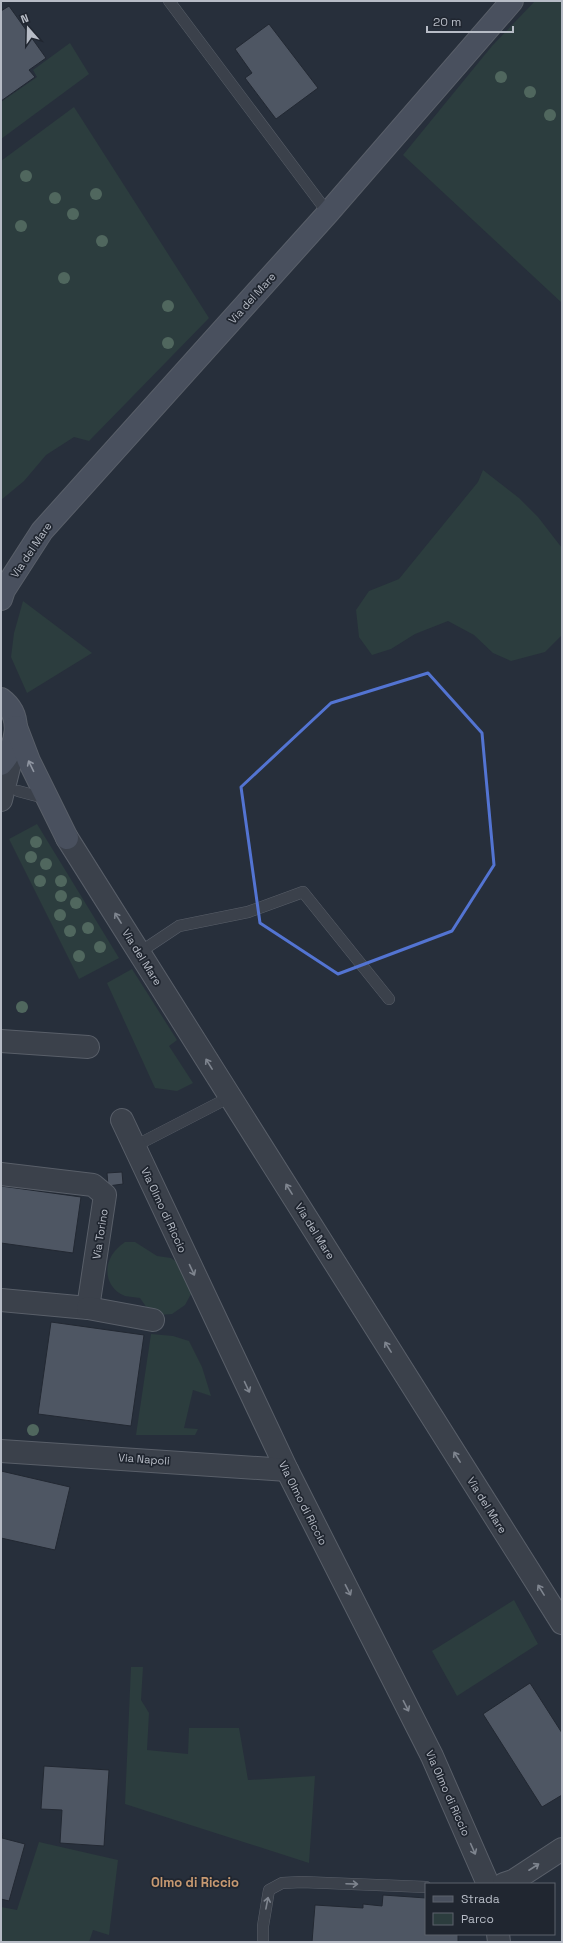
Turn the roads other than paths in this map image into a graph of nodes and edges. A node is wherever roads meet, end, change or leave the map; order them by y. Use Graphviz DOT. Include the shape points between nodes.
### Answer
graph roads {
  1 [pos="169,1"];
  2 [pos="512,1"];
  3 [pos="328,214"];
  4 [pos="1,599"];
  5 [pos="1,685"];
  6 [pos="11,720"];
  7 [pos="1,764"];
  8 [pos="46,795"];
  9 [pos="10,796"];
  10 [pos="140,952"];
  11 [pos="389,999"];
  12 [pos="1,1041"];
  13 [pos="88,1048"];
  14 [pos="230,1097"];
  15 [pos="122,1120"];
  16 [pos="135,1146"];
  17 [pos="1,1174"];
  18 [pos="1,1300"];
  19 [pos="88,1308"];
  20 [pos="153,1320"];
  21 [pos="1,1451"];
  22 [pos="286,1470"];
  23 [pos="562,1623"];
  24 [pos="562,1849"];
  25 [pos="488,1883"];
  26 [pos="507,1883"];
  27 [pos="425,1887"];
  28 [pos="262,1942"];
  1 -- 3 [label="lane"];
  2 -- 3 [label="street, Via del Mare"];
  3 -- 4 [label="street, Via del Mare" via="42,531 4,590"];
  5 -- 6 [label="street"];
  6 -- 7 [label="street" via="9,755"];
  8 -- 6 [label="street, one-way"];
  6 -- 9 [label="street"];
  8 -- 9 [label="lane"];
  10 -- 8 [label="street, Via del Mare, one-way" via="67,838"];
  10 -- 11 [label="lane" via="180,926 248,912 303,892"];
  14 -- 10 [label="street, Via del Mare, one-way"];
  12 -- 13 [label="street"];
  14 -- 16 [label="lane"];
  23 -- 14 [label="street, Via del Mare, one-way"];
  15 -- 16 [label="street, Via Olmo di Riccio"];
  16 -- 22 [label="street, Via Olmo di Riccio, one-way"];
  17 -- 19 [label="street, Via Torino" via="94,1184 105,1196"];
  18 -- 19 [label="street"];
  19 -- 20 [label="street"];
  21 -- 22 [label="street, Via Napoli"];
  22 -- 25 [label="street, Via Olmo di Riccio, one-way" via="432,1756"];
  26 -- 24 [label="street, one-way"];
  28 -- 27 [label="lane, one-way" via="262,1926 269,1890 282,1883"];
}
